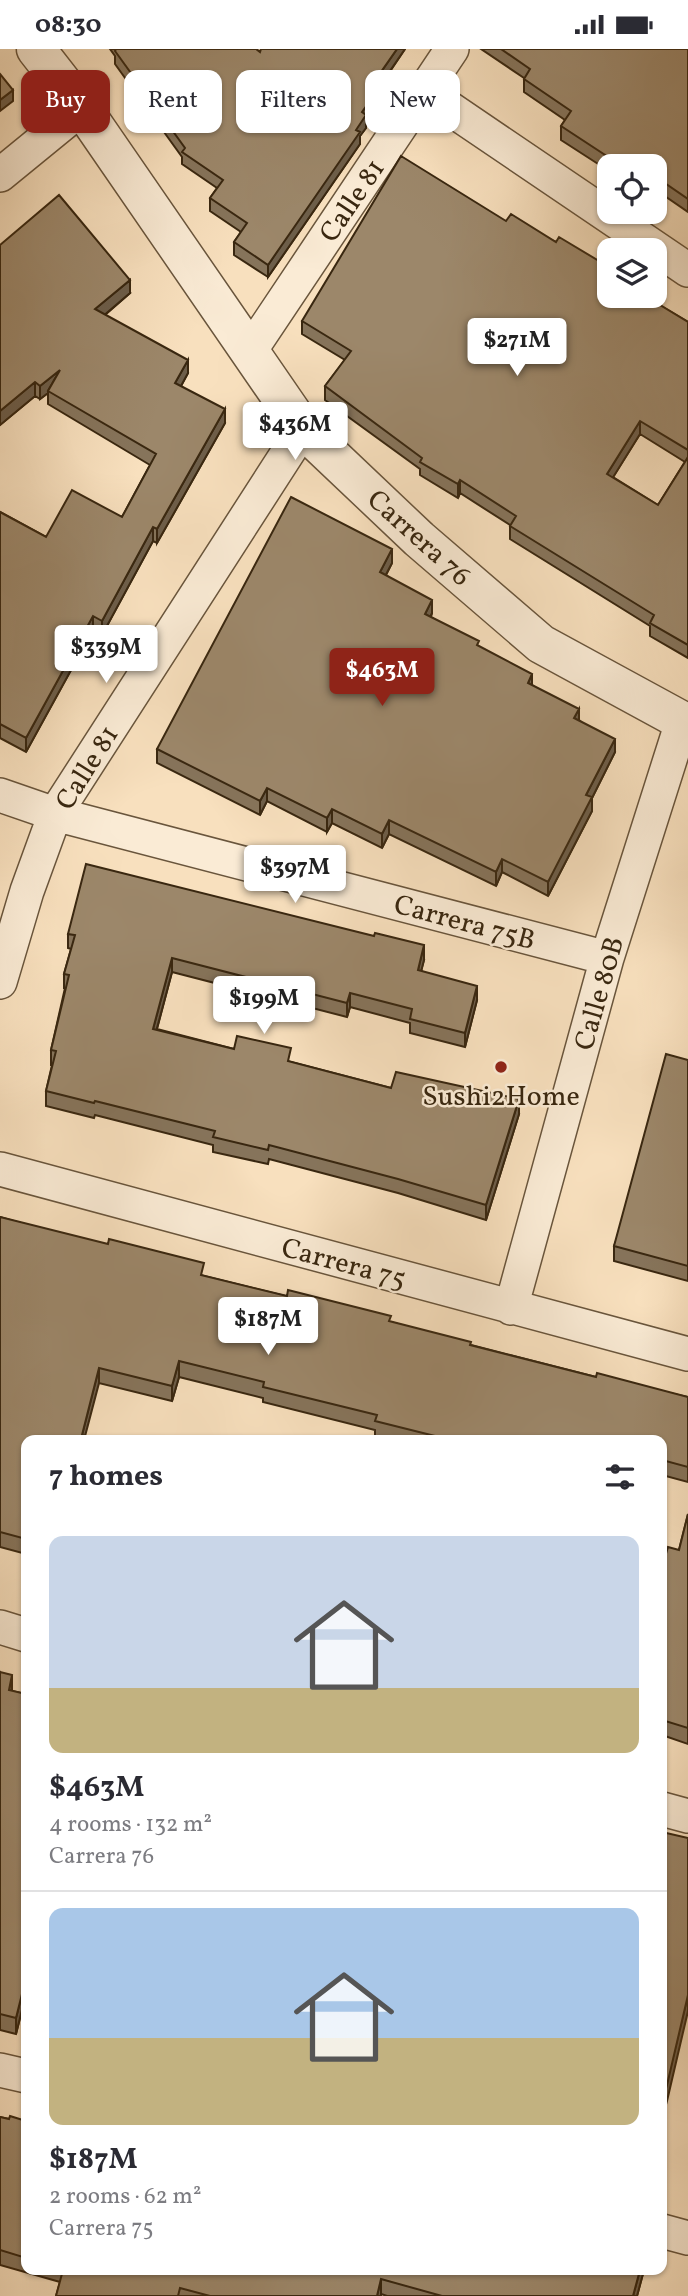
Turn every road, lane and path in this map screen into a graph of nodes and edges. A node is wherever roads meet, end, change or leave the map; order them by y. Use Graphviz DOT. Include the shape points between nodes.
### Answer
graph roads {
  1 [pos="36,49"];
  2 [pos="452,49"];
  3 [pos="52,70"];
  4 [pos="438,70"];
  5 [pos="460,115"];
  6 [pos="51,133"];
  7 [pos="99,133"];
  8 [pos="396,133"];
  9 [pos="0,175"];
  10 [pos="688,270"];
  11 [pos="250,351"];
  12 [pos="303,429"];
  13 [pos="685,723"];
  14 [pos="0,795"];
  15 [pos="55,814"];
  16 [pos="607,958"];
  17 [pos="0,982"];
  18 [pos="0,1169"];
  19 [pos="511,1308"];
  20 [pos="688,1354"];
  21 [pos="0,1627"];
  22 [pos="21,1633"];
  23 [pos="667,1810"];
  24 [pos="688,1816"];
  25 [pos="0,2070"];
  26 [pos="21,2075"];
  27 [pos="667,2232"];
  28 [pos="688,2238"];
  1 -- 3 [label="street, Carrera 76"];
  2 -- 4 [label="street, Calle 81"];
  5 -- 10 [label="street"];
  6 -- 9 [label="street"];
  7 -- 11 [label="street, Carrera 76"];
  8 -- 11 [label="street, Calle 81"];
  11 -- 12 [label="street, Carrera 76"];
  12 -- 13 [label="street, Carrera 76" via="419,539 541,644"];
  12 -- 15 [label="street, Calle 81"];
  13 -- 16 [label="street, Calle 80B"];
  14 -- 15 [label="street, Carrera 75B"];
  15 -- 16 [label="street, Carrera 75B"];
  15 -- 17 [label="street, Calle 81"];
  16 -- 19 [label="street, Calle 80B"];
  18 -- 19 [label="street, Carrera 75"];
  19 -- 20 [label="street, Carrera 75"];
  21 -- 22 [label="street"];
  23 -- 24 [label="street"];
  25 -- 26 [label="street"];
  27 -- 28 [label="street"];
}
